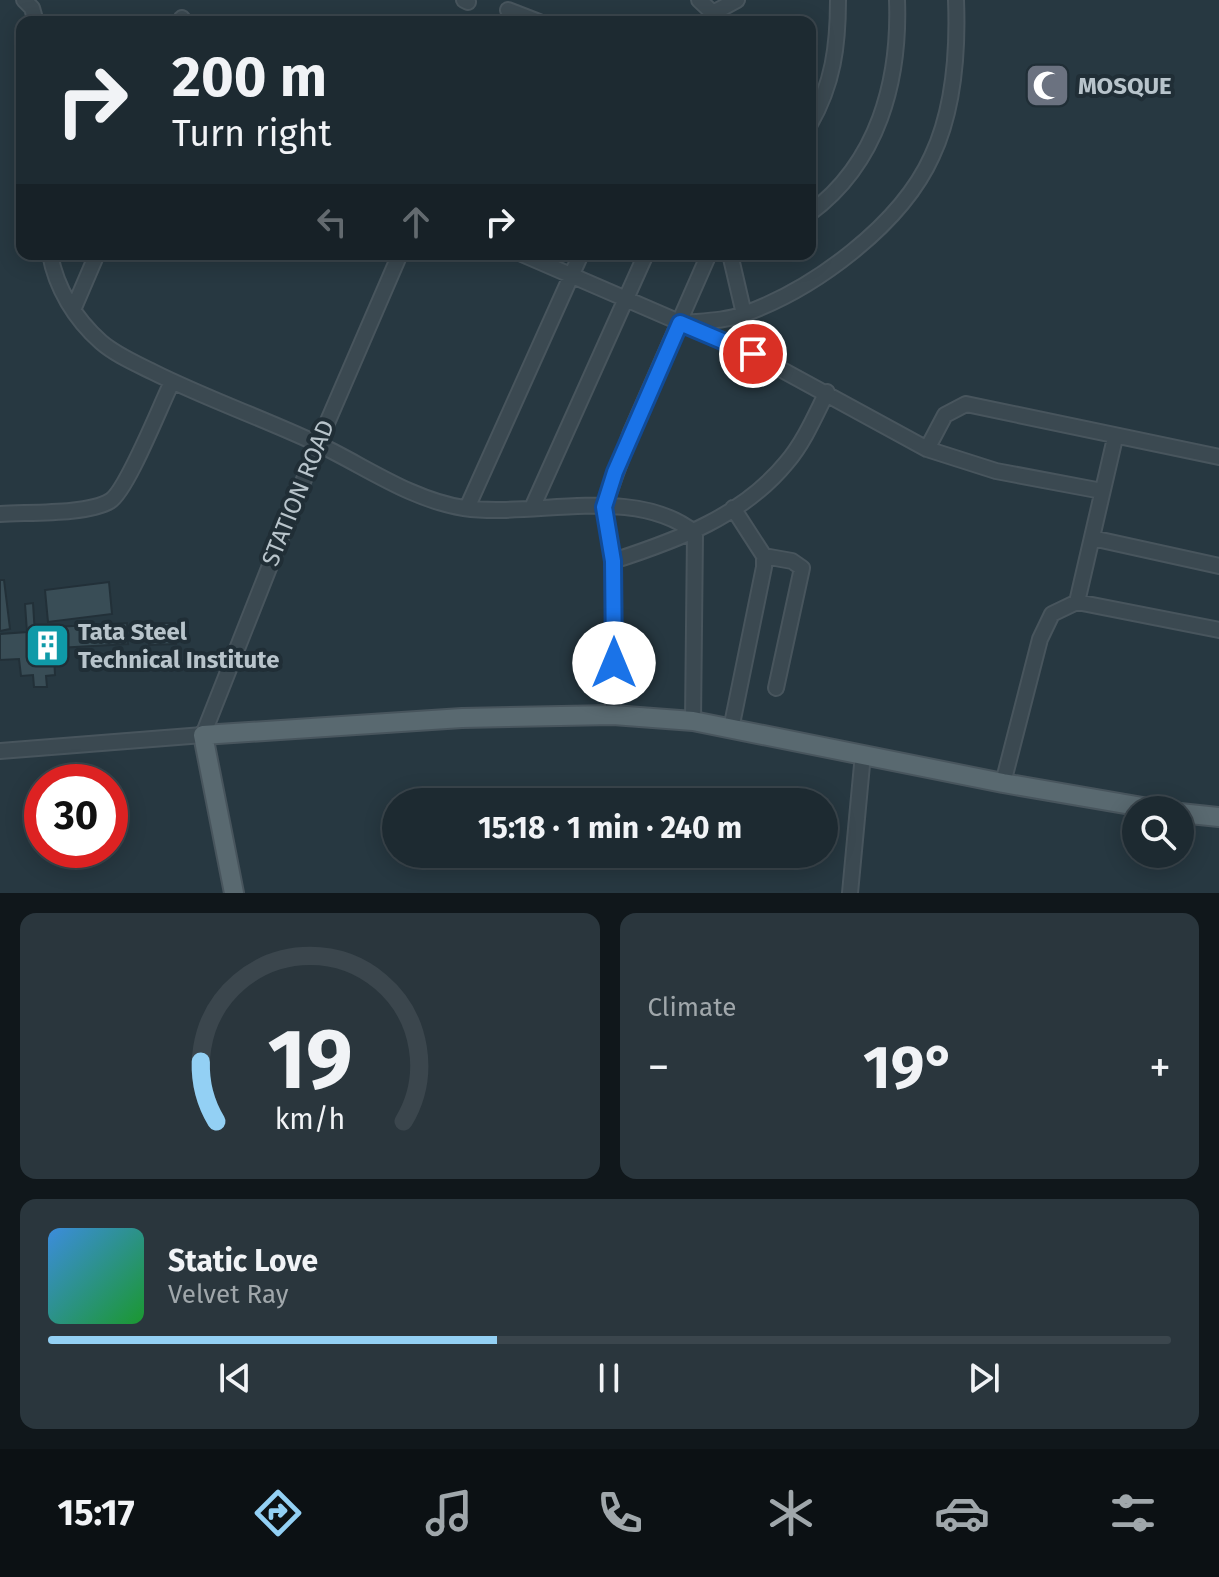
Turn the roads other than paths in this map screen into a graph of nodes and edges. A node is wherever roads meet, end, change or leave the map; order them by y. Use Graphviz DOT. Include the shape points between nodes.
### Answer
graph roads {
  1 [pos="699,0"];
  2 [pos="737,0"];
  3 [pos="838,0"];
  4 [pos="897,0"];
  5 [pos="956,0"];
  6 [pos="712,16"];
  7 [pos="717,16"];
  8 [pos="816,113"];
  9 [pos="816,208"];
  10 [pos="51,260"];
  11 [pos="94,260"];
  12 [pos="397,260"];
  13 [pos="536,260"];
  14 [pos="578,260"];
  15 [pos="643,260"];
  16 [pos="706,260"];
  17 [pos="731,260"];
  18 [pos="572,275"];
  19 [pos="626,298"];
  20 [pos="73,310"];
  21 [pos="744,314"];
  22 [pos="680,323"];
  23 [pos="172,382"];
  24 [pos="827,392"];
  25 [pos="1115,438"];
  26 [pos="318,444"];
  27 [pos="927,449"];
  28 [pos="1219,457"];
  29 [pos="1102,491"];
  30 [pos="604,507"];
  31 [pos="467,508"];
  32 [pos="532,508"];
  33 [pos="733,508"];
  34 [pos="0,514"];
  35 [pos="695,533"];
  36 [pos="1092,538"];
  37 [pos="764,556"];
  38 [pos="613,561"];
  39 [pos="1219,566"];
  40 [pos="1077,602"];
  41 [pos="1219,630"];
  42 [pos="776,688"];
  43 [pos="613,715"];
  44 [pos="693,721"];
  45 [pos="731,729"];
  46 [pos="203,735"];
  47 [pos="0,751"];
  48 [pos="863,754"];
  49 [pos="1003,783"];
  50 [pos="1122,803"];
  51 [pos="1194,814"];
  52 [pos="1219,817"];
  53 [pos="852,891"];
  54 [pos="234,893"];
  1 -- 6 [label="street"];
  2 -- 7 [label="street"];
  3 -- 8 [label="street" via="834,65"];
  4 -- 9 [label="street" via="899,39 884,109 864,154"];
  5 -- 21 [label="street" via="947,112 932,156 908,197 874,235 824,271"];
  10 -- 20 [label="street"];
  11 -- 20 [label="street"];
  12 -- 26 [label="street, STATION ROAD"];
  13 -- 18 [label="street"];
  14 -- 18 [label="street"];
  15 -- 19 [label="street"];
  16 -- 22 [label="street"];
  17 -- 21 [label="street"];
  18 -- 19 [label="street"];
  18 -- 31 [label="street"];
  19 -- 22 [label="street"];
  19 -- 32 [label="street"];
  20 -- 23 [label="street" via="103,344"];
  21 -- 22 [label="street"];
  22 -- 24 [label="street"];
  22 -- 30 [label="street"];
  23 -- 26 [label="street"];
  23 -- 34 [label="street" via="125,482 109,502"];
  24 -- 27 [label="street"];
  24 -- 33 [label="street" via="789,460 766,485"];
  25 -- 27 [label="street" via="966,404 945,415"];
  25 -- 28 [label="street"];
  25 -- 29 [label="street"];
  26 -- 31 [label="street" via="412,492"];
  26 -- 46 [label="street, STATION ROAD"];
  27 -- 29 [label="street" via="984,468"];
  29 -- 36 [label="street"];
  30 -- 32 [label="street"];
  30 -- 35 [label="street" via="665,516"];
  30 -- 38 [label="street"];
  31 -- 32 [label="street"];
  33 -- 35 [label="street"];
  33 -- 37 [label="street"];
  35 -- 38 [label="street"];
  35 -- 44 [label="street"];
  36 -- 39 [label="street"];
  36 -- 40 [label="street"];
  37 -- 42 [label="street" via="802,568"];
  37 -- 45 [label="street"];
  38 -- 43 [label="street"];
  40 -- 41 [label="street"];
  40 -- 49 [label="street" via="1052,614 1045,624"];
  43 -- 44 [label="main road"];
  43 -- 46 [label="main road" via="462,718"];
  44 -- 45 [label="main road"];
  45 -- 48 [label="main road"];
  46 -- 47 [label="street"];
  46 -- 54 [label="main road"];
  48 -- 49 [label="main road"];
  48 -- 53 [label="street"];
  49 -- 50 [label="main road"];
  51 -- 52 [label="main road"];
}
